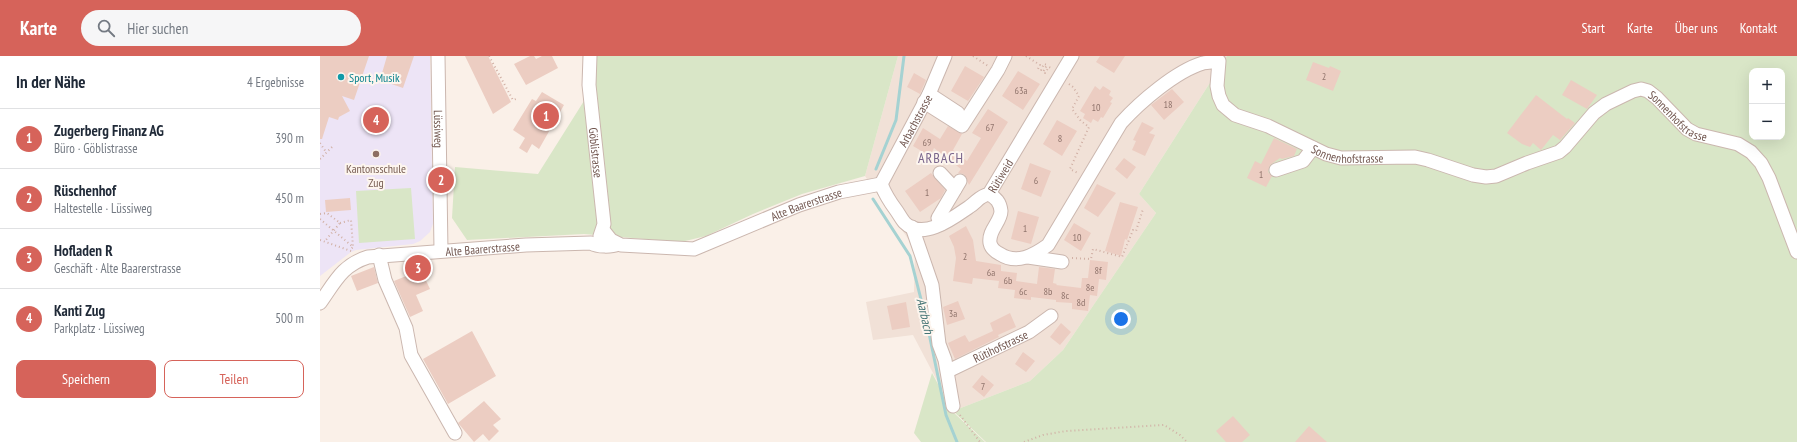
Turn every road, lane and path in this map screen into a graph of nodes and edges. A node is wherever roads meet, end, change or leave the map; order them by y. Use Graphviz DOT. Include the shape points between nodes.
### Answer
graph roads {
  1 [pos="438,56"];
  2 [pos="489,56"];
  3 [pos="590,56"];
  4 [pos="945,56"];
  5 [pos="973,56"];
  6 [pos="1005,56"];
  7 [pos="1026,56"];
  8 [pos="1072,56"];
  9 [pos="986,64"];
  10 [pos="1047,75"];
  11 [pos="1067,83"];
  12 [pos="516,98"];
  13 [pos="926,98"];
  14 [pos="958,113"];
  15 [pos="320,143"];
  16 [pos="334,145"];
  17 [pos="1313,148"];
  18 [pos="326,152"];
  19 [pos="320,159"];
  20 [pos="1070,169"];
  21 [pos="1276,170"];
  22 [pos="940,173"];
  23 [pos="881,184"];
  24 [pos="989,194"];
  25 [pos="1142,209"];
  26 [pos="320,214"];
  27 [pos="320,219"];
  28 [pos="340,223"];
  29 [pos="940,224"];
  30 [pos="912,227"];
  31 [pos="334,230"];
  32 [pos="604,230"];
  33 [pos="320,240"];
  34 [pos="325,241"];
  35 [pos="591,244"];
  36 [pos="618,244"];
  37 [pos="353,247"];
  38 [pos="441,250"];
  39 [pos="1797,252"];
  40 [pos="354,255"];
  41 [pos="379,256"];
  42 [pos="1028,257"];
  43 [pos="1091,259"];
  44 [pos="1062,262"];
  45 [pos="320,303"];
  46 [pos="1050,316"];
  47 [pos="948,372"];
  48 [pos="953,406"];
  49 [pos="455,433"];
  50 [pos="980,442"];
  51 [pos="1024,442"];
  52 [pos="1188,442"];
  1 -- 38 [label="street, Lüssiweg"];
  2 -- 12 [label="path" via="513,100"];
  3 -- 32 [label="street, Göblistrasse" via="589,85"];
  4 -- 13 [label="street, Arbachstrasse"];
  5 -- 9 [label="path"];
  6 -- 13 [label="street" via="962,126"];
  7 -- 10 [label="path" via="1040,65 1040,70 1044,64 1047,66 1043,72 1045,74 1049,67 1051,68"];
  8 -- 24 [label="street, Rütiweid"];
  11 -- 20 [label="path" via="1079,96 1072,109 1089,127"];
  13 -- 14 [label="street"];
  13 -- 23 [label="street, Arbachstrasse" via="886,170"];
  15 -- 18 [label="path"];
  16 -- 18 [label="path"];
  17 -- 21 [label="street" via="1302,161"];
  17 -- 39 [label="street, Sonnenhofstrasse" via="1341,158 1415,158 1473,175 1496,176 1559,152 1594,113 1617,98 1640,89 1657,98 1686,129 1696,134 1738,144 1751,152 1769,178"];
  17 -- 42 [label="street, Sonnenhofstrasse" via="1268,126 1235,115 1223,105 1219,96 1219,61 1204,63 1169,81 1136,105 1121,123 1048,245"];
  18 -- 19 [label="path"];
  22 -- 29 [label="street" via="958,185 938,218"];
  23 -- 30 [label="street" via="905,223"];
  23 -- 36 [label="street, Alte Baarerstrasse" via="839,192 800,205 694,249"];
  24 -- 29 [label="street, Rütiweid" via="981,196 972,206"];
  24 -- 42 [label="street, Sonnenhofstrasse" via="996,198 1001,212 991,232 990,243 994,251 1005,257"];
  25 -- 43 [label="path" via="1136,231 1133,230 1122,258 1093,249"];
  26 -- 28 [label="path" via="328,213"];
  27 -- 31 [label="path"];
  28 -- 31 [label="path"];
  28 -- 37 [label="path" via="351,220"];
  29 -- 30 [label="street, Rütiweid" via="924,230"];
  30 -- 47 [label="street" via="932,285 939,344"];
  31 -- 34 [label="path"];
  31 -- 37 [label="path"];
  32 -- 35 [label="street"];
  32 -- 36 [label="street"];
  33 -- 34 [label="path"];
  34 -- 40 [label="path"];
  35 -- 36 [label="street, Alte Baarerstrasse"];
  35 -- 38 [label="street, Alte Baarerstrasse"];
  37 -- 40 [label="path"];
  38 -- 41 [label="street, Alte Baarerstrasse"];
  40 -- 41 [label="street, Alte Baarerstrasse"];
  40 -- 45 [label="street, Alte Baarerstrasse"];
  41 -- 49 [label="street" via="384,280 406,328 411,356"];
  42 -- 44 [label="street"];
  46 -- 47 [label="street, Rütihofstrasse" via="1029,332"];
  47 -- 48 [label="street"];
  48 -- 50 [label="path"];
  51 -- 52 [label="path" via="1066,430 1164,425"];
}
